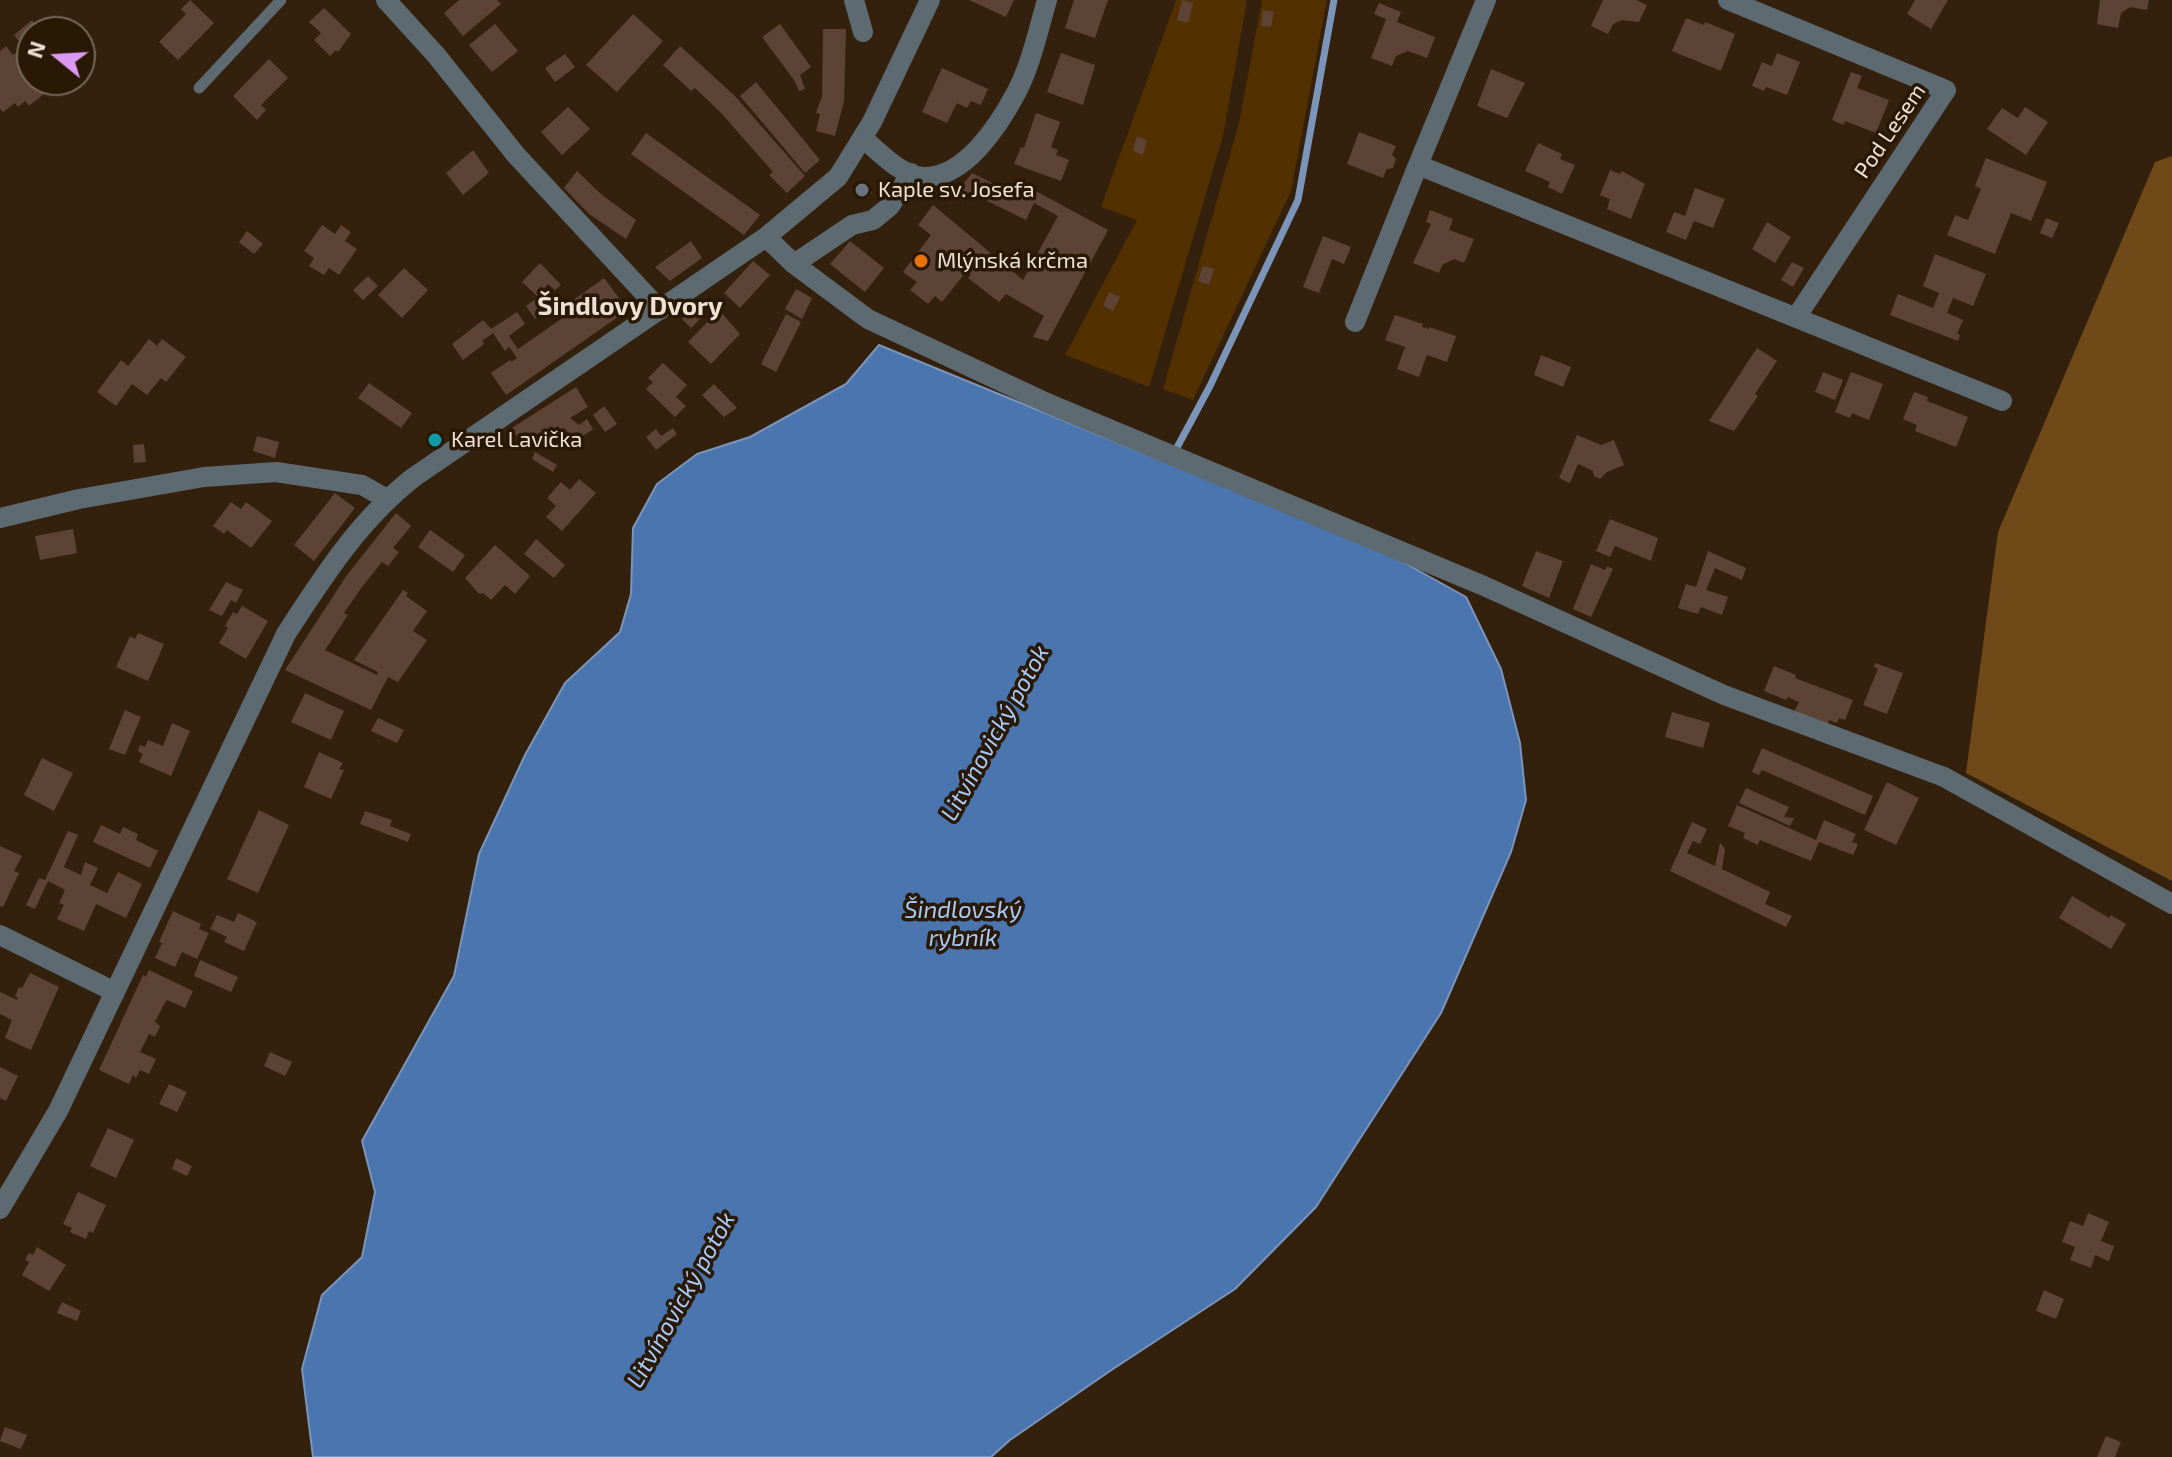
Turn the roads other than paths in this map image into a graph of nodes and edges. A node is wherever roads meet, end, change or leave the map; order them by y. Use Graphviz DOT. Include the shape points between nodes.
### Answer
graph roads {
  1 [pos="281,0"];
  2 [pos="386,0"];
  3 [pos="854,0"];
  4 [pos="930,0"];
  5 [pos="1047,0"];
  6 [pos="1486,0"];
  7 [pos="1728,0"];
  8 [pos="863,32"];
  9 [pos="199,88"];
  10 [pos="863,138"];
  11 [pos="1418,165"];
  12 [pos="911,173"];
  13 [pos="766,237"];
  14 [pos="794,264"];
  15 [pos="660,310"];
  16 [pos="1797,316"];
  17 [pos="1355,322"];
  18 [pos="2002,401"];
  19 [pos="387,499"];
  20 [pos="0,518"];
  21 [pos="2172,904"];
  22 [pos="0,935"];
  23 [pos="115,992"];
  24 [pos="0,1209"];
  1 -- 9 [label="lane"];
  2 -- 15 [label="street" via="516,155"];
  3 -- 8 [label="street"];
  4 -- 10 [label="street"];
  5 -- 12 [label="street" via="1016,93 997,123 956,168 922,177"];
  6 -- 11 [label="street"];
  7 -- 16 [label="street, Pod Lesem" via="1946,90"];
  10 -- 12 [label="street"];
  10 -- 13 [label="street" via="838,177"];
  11 -- 16 [label="street"];
  11 -- 17 [label="street"];
  12 -- 14 [label="street" via="890,206 873,220 852,225"];
  13 -- 14 [label="street"];
  13 -- 15 [label="street"];
  14 -- 21 [label="street" via="868,319 1047,403 1484,586 1724,695 1944,777"];
  15 -- 19 [label="street"];
  16 -- 18 [label="street"];
  19 -- 20 [label="street" via="362,485 276,472 204,477"];
  19 -- 23 [label="street" via="324,575 286,634"];
  22 -- 23 [label="street"];
  23 -- 24 [label="street" via="58,1111"];
}
